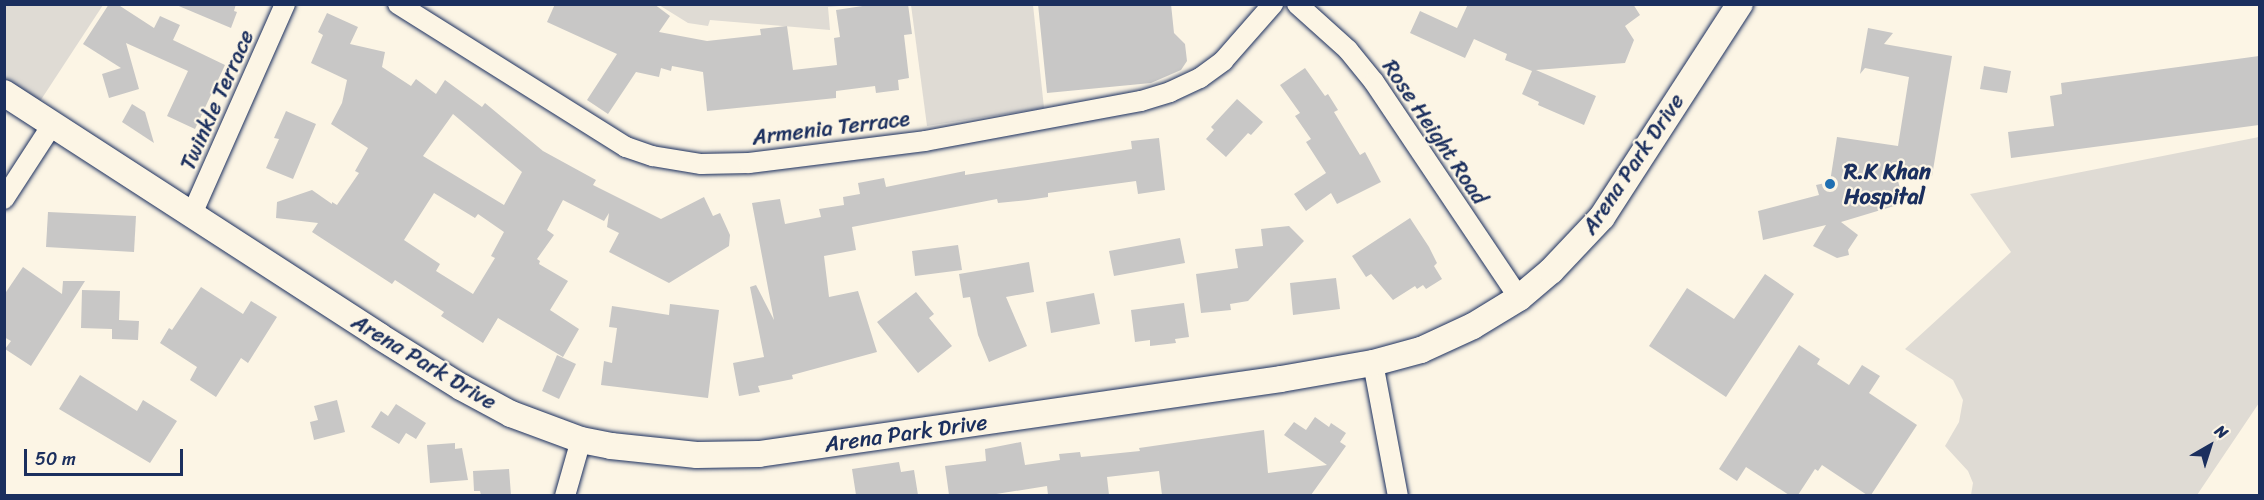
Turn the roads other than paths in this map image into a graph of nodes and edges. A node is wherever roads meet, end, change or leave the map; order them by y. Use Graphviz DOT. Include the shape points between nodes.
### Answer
graph roads {
  1 [pos="285,4"];
  2 [pos="398,4"];
  3 [pos="1273,4"];
  4 [pos="1297,4"];
  5 [pos="1740,4"];
  6 [pos="4,93"];
  7 [pos="52,125"];
  8 [pos="4,199"];
  9 [pos="192,214"];
  10 [pos="1519,298"];
  11 [pos="1373,363"];
  12 [pos="581,440"];
  13 [pos="565,495"];
  14 [pos="1398,495"];
  1 -- 9 [label="street, Twinkle Terrace"];
  2 -- 3 [label="street, Armenia Terrace" via="626,147 652,156 701,164 749,163 926,141 1141,101 1200,78 1223,61"];
  4 -- 10 [label="street, Rose Height Road" via="1348,50 1374,82"];
  5 -- 10 [label="street, Arena Park Drive" via="1602,218"];
  6 -- 7 [label="street, Arena Park Drive"];
  7 -- 8 [label="street"];
  7 -- 9 [label="street, Arena Park Drive"];
  9 -- 12 [label="street, Arena Park Drive" via="461,387 511,414"];
  10 -- 11 [label="street, Arena Park Drive" via="1473,326 1420,350"];
  11 -- 12 [label="street, Arena Park Drive" via="759,454 657,453"];
  11 -- 14 [label="street"];
  12 -- 13 [label="street"];
}
